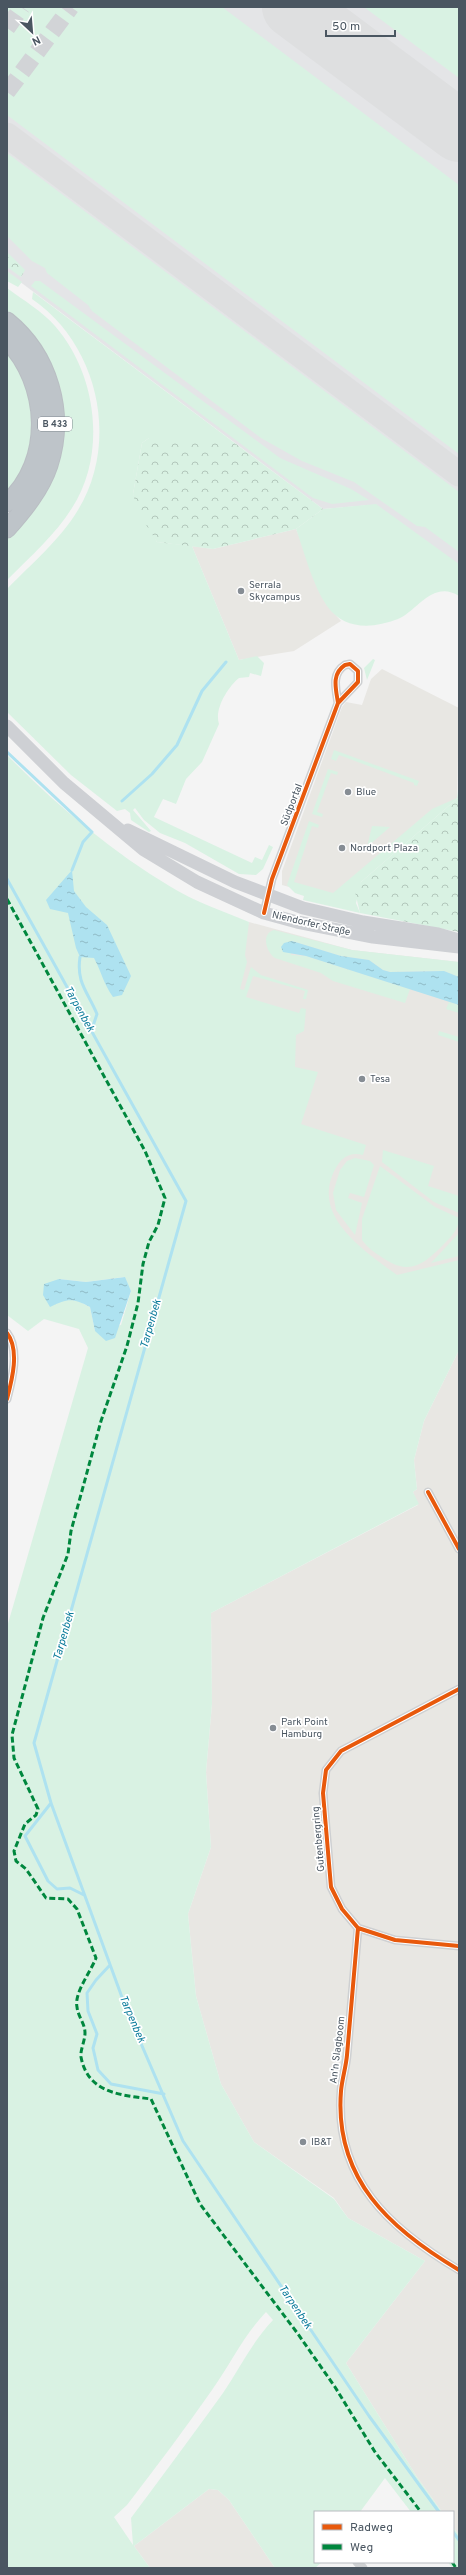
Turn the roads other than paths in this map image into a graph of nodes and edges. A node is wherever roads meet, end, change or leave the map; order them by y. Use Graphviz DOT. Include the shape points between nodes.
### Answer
graph roads {
  1 [pos="7,321"];
  2 [pos="7,340"];
  3 [pos="12,498"];
  4 [pos="7,508"];
  5 [pos="7,529"];
  6 [pos="338,703"];
  7 [pos="7,726"];
  8 [pos="116,824"];
  9 [pos="268,895"];
  10 [pos="264,913"];
  11 [pos="459,940"];
  12 [pos="459,946"];
  13 [pos="9,1336"];
  14 [pos="7,1399"];
  15 [pos="428,1492"];
  16 [pos="459,1549"];
  17 [pos="459,1689"];
  18 [pos="358,1928"];
  19 [pos="459,1946"];
  20 [pos="459,2270"];
  1 -- 5 [label="highway, B 433" via="28,342 47,374 53,398 55,429 52,453 45,475 30,502"];
  2 -- 3 [label="highway, B 433" via="29,372 38,395 41,416 37,452 31,470"];
  3 -- 4 [label="highway"];
  6 -- 9 [label="street, Südportal"];
  7 -- 8 [label="main road, Niendorfer Straße" via="64,783"];
  8 -- 9 [label="main road, Niendorfer Straße" via="200,866"];
  8 -- 10 [label="main road, Niendorfer Straße" via="144,850 164,863 197,882"];
  9 -- 10 [label="street, Südportal"];
  9 -- 11 [label="main road, Niendorfer Straße" via="303,908"];
  10 -- 12 [label="main road, Niendorfer Straße" via="359,934"];
  13 -- 14 [label="street" via="14,1362"];
  15 -- 16 [label="street"];
  17 -- 18 [label="street, Gutenbergring" via="341,1751 326,1770 323,1794 331,1888 342,1909"];
  18 -- 19 [label="street" via="394,1940"];
  18 -- 20 [label="street, An'n Slagboom" via="346,2066 341,2091 342,2125 349,2153 359,2180 374,2204 399,2229"];
}
